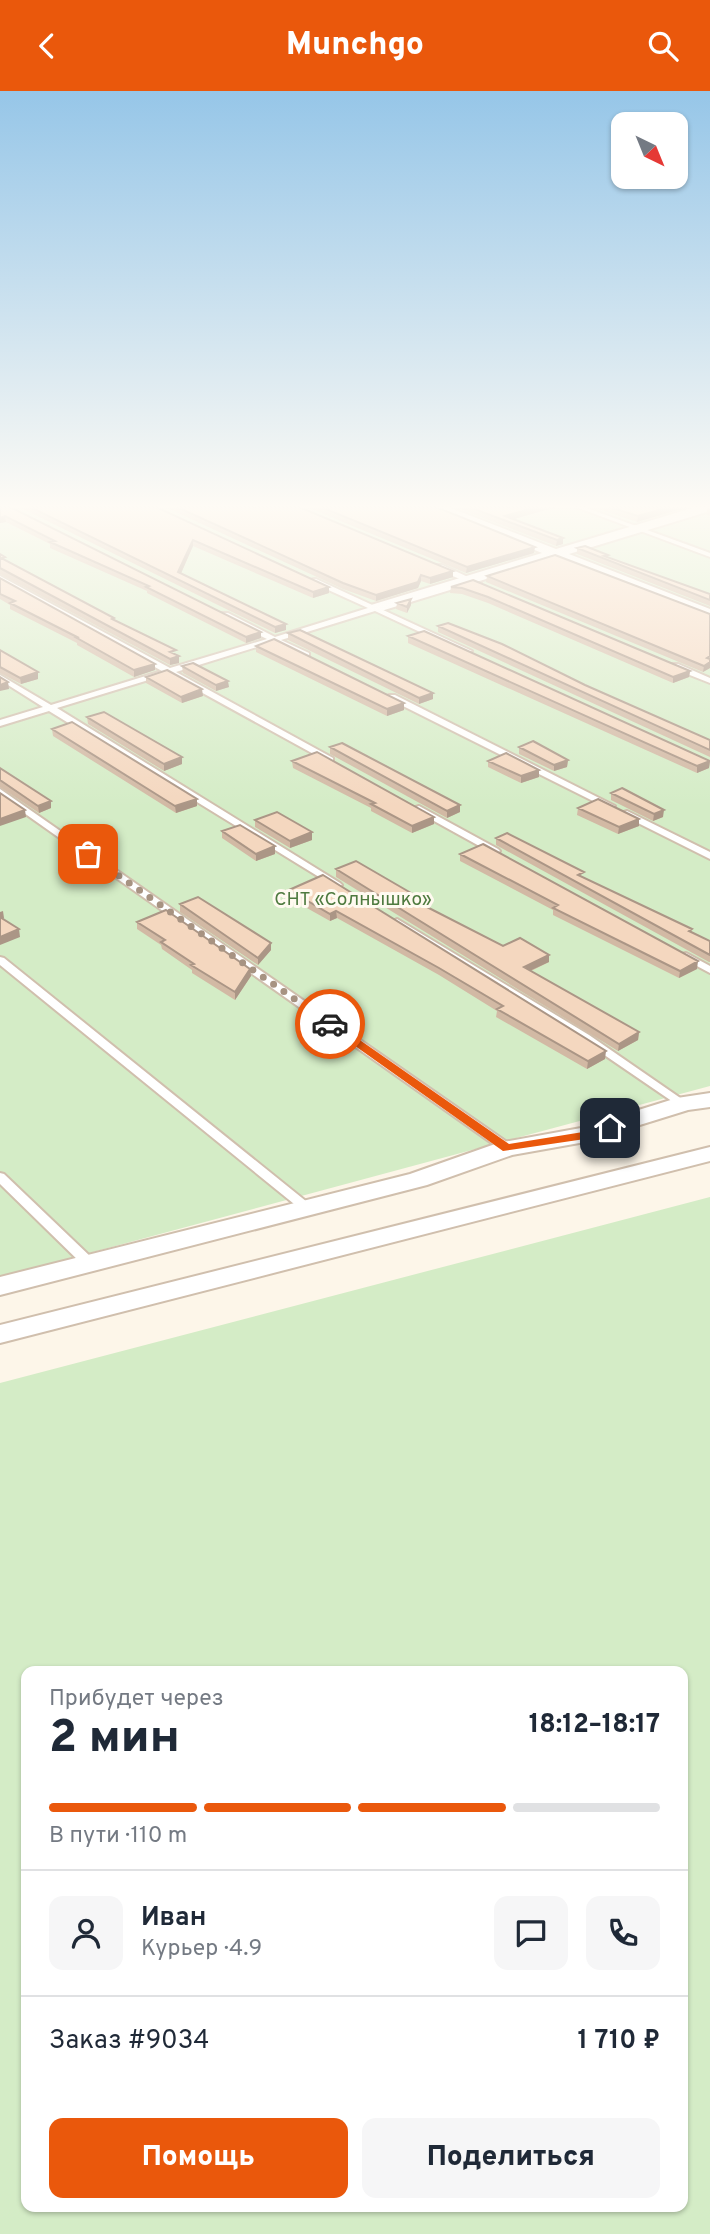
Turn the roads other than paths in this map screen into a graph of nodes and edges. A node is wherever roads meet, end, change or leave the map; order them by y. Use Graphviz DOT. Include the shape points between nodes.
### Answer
graph roads {
  1 [pos="53,607"];
  2 [pos="380,607"];
  3 [pos="692,607"];
  4 [pos="376,608"];
  5 [pos="215,609"];
  6 [pos="710,614"];
  7 [pos="275,639"];
  8 [pos="475,654"];
  9 [pos="312,658"];
  10 [pos="672,665"];
  11 [pos="169,671"];
  12 [pos="0,677"];
  13 [pos="710,681"];
  14 [pos="387,695"];
  15 [pos="50,708"];
  16 [pos="0,723"];
  17 [pos="338,764"];
  18 [pos="0,792"];
  19 [pos="410,804"];
  20 [pos="710,856"];
  21 [pos="506,857"];
  22 [pos="347,891"];
  23 [pos="383,913"];
  24 [pos="674,950"];
  25 [pos="0,960"];
  26 [pos="710,970"];
  27 [pos="710,1100"];
  28 [pos="683,1104"];
  29 [pos="507,1148"];
  30 [pos="710,1154"];
  31 [pos="0,1177"];
  32 [pos="308,1209"];
  33 [pos="88,1262"];
  34 [pos="0,1286"];
  35 [pos="0,1333"];
  1 -- 11 [label="lane"];
  2 -- 4 [label="street"];
  3 -- 6 [label="street"];
  4 -- 7 [label="lane"];
  4 -- 8 [label="lane"];
  5 -- 7 [label="lane"];
  7 -- 9 [label="lane"];
  7 -- 11 [label="lane"];
  10 -- 13 [label="lane"];
  11 -- 15 [label="lane"];
  11 -- 17 [label="lane"];
  12 -- 15 [label="lane"];
  14 -- 20 [label="lane"];
  15 -- 16 [label="lane"];
  15 -- 22 [label="lane"];
  18 -- 29 [label="lane"];
  19 -- 21 [label="lane"];
  23 -- 28 [label="lane" via="585,1037"];
  24 -- 26 [label="lane"];
  25 -- 32 [label="lane"];
  27 -- 28 [label="street"];
  28 -- 29 [label="street" via="585,1135"];
  29 -- 32 [label="street" via="418,1180"];
  30 -- 35 [label="street"];
  31 -- 33 [label="lane"];
  32 -- 33 [label="street"];
  33 -- 34 [label="street"];
}
